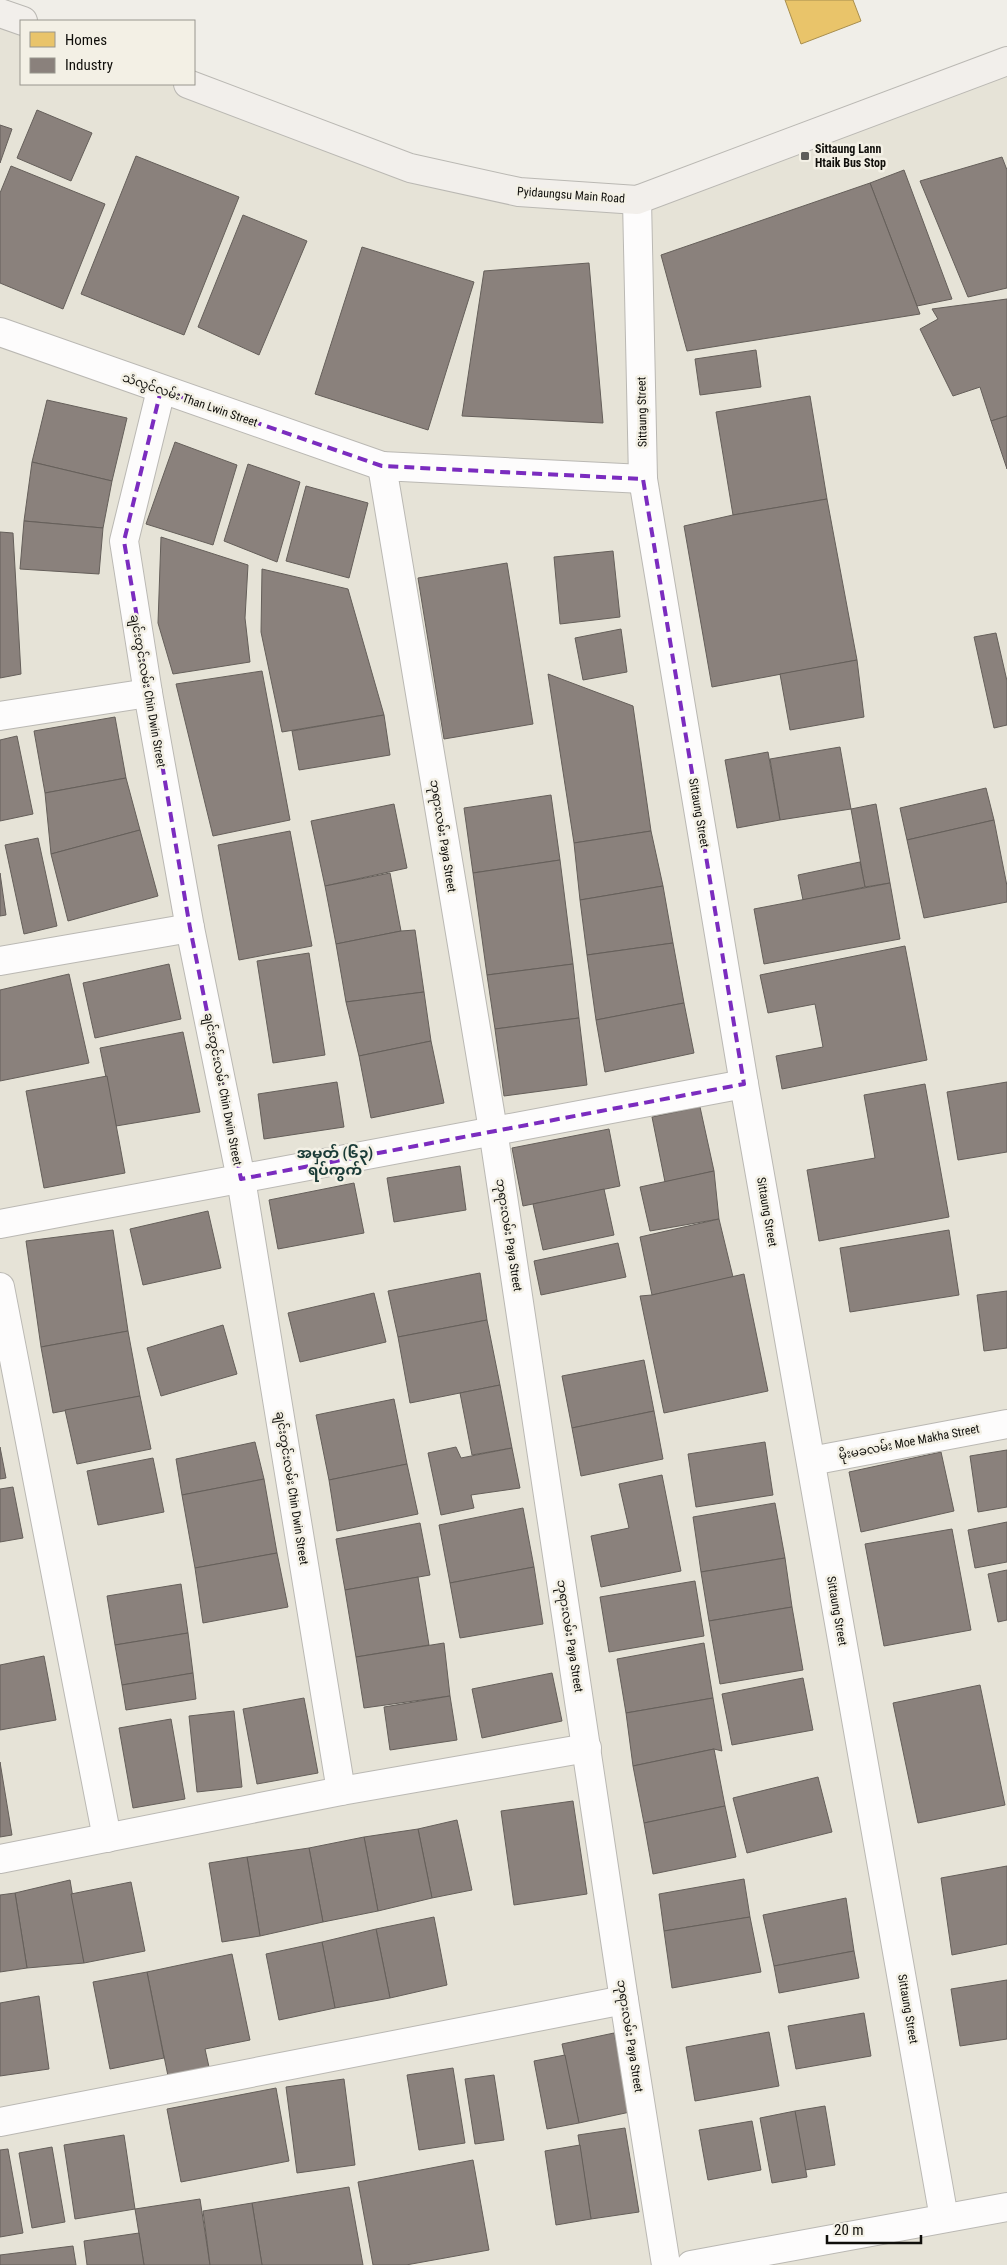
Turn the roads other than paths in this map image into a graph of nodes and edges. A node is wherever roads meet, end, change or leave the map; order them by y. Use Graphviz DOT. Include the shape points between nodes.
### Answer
graph roads {
  1 [pos="0,13"];
  2 [pos="20,20"];
  3 [pos="1007,61"];
  4 [pos="191,85"];
  5 [pos="637,200"];
  6 [pos="0,332"];
  7 [pos="161,390"];
  8 [pos="382,466"];
  9 [pos="643,480"];
  10 [pos="148,693"];
  11 [pos="0,716"];
  12 [pos="190,928"];
  13 [pos="0,961"];
  14 [pos="744,1084"];
  15 [pos="493,1130"];
  16 [pos="241,1179"];
  17 [pos="0,1224"];
  18 [pos="0,1287"];
  19 [pos="1007,1424"];
  20 [pos="811,1461"];
  21 [pos="587,1748"];
  22 [pos="342,1791"];
  23 [pos="107,1838"];
  24 [pos="0,1859"];
  25 [pos="624,2000"];
  26 [pos="0,2122"];
  27 [pos="1007,2207"];
  28 [pos="944,2218"];
  29 [pos="666,2265"];
  30 [pos="691,2265"];
  1 -- 2 [label="main road"];
  3 -- 5 [label="main road, Pyidaungsu Main Road"];
  4 -- 5 [label="main road, Pyidaungsu Main Road" via="410,168 518,192"];
  5 -- 9 [label="street, Sittaung Street"];
  6 -- 7 [label="street, သံလွင်လမ်း Than Lwin Street"];
  7 -- 8 [label="street, သံလွင်လမ်း Than Lwin Street"];
  7 -- 10 [label="street, ချင်းတွင်းလမ်း Chin Dwin Street" via="124,541"];
  8 -- 9 [label="street"];
  8 -- 15 [label="street, ဘုရားလမ်း Paya Street"];
  9 -- 14 [label="street, Sittaung Street"];
  10 -- 11 [label="street"];
  10 -- 12 [label="street, ချင်းတွင်းလမ်း Chin Dwin Street"];
  12 -- 13 [label="street"];
  12 -- 16 [label="street, ချင်းတွင်းလမ်း Chin Dwin Street"];
  14 -- 15 [label="street"];
  14 -- 20 [label="street, Sittaung Street"];
  15 -- 16 [label="street"];
  15 -- 21 [label="street, ဘုရားလမ်း Paya Street"];
  16 -- 17 [label="street"];
  16 -- 22 [label="street, ချင်းတွင်းလမ်း Chin Dwin Street"];
  18 -- 23 [label="street"];
  19 -- 20 [label="street, မိုးမခလမ်း Moe Makha Street"];
  20 -- 28 [label="street, Sittaung Street"];
  21 -- 22 [label="street"];
  21 -- 25 [label="street, ဘုရားလမ်း Paya Street"];
  22 -- 23 [label="street"];
  23 -- 24 [label="street"];
  25 -- 26 [label="street"];
  25 -- 29 [label="street, ဘုရားလမ်း Paya Street"];
  27 -- 28 [label="street"];
  28 -- 30 [label="street"];
}
